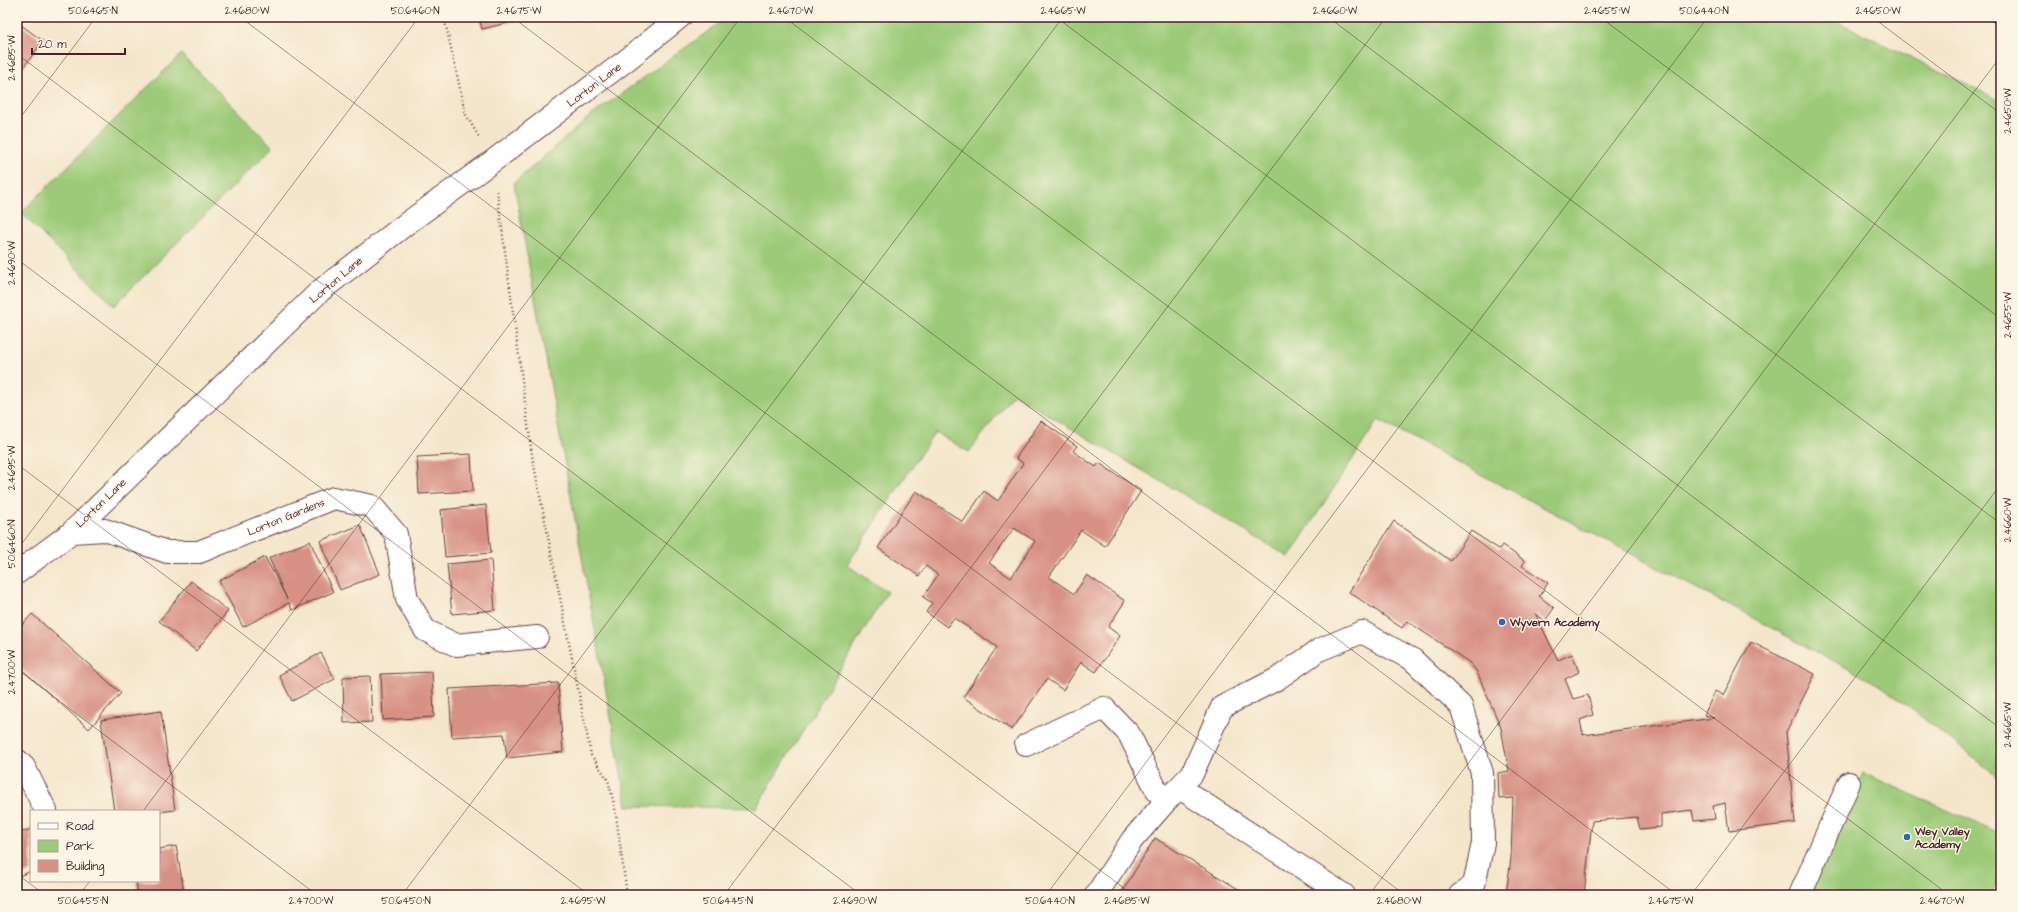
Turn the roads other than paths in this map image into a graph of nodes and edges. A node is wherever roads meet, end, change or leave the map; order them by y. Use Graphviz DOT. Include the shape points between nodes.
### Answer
graph roads {
  1 [pos="680,17"];
  2 [pos="72,532"];
  3 [pos="17,573"];
  4 [pos="537,637"];
  5 [pos="1026,745"];
  6 [pos="17,760"];
  7 [pos="1849,783"];
  8 [pos="1179,788"];
  9 [pos="45,810"];
  10 [pos="1096,895"];
  11 [pos="1344,895"];
  12 [pos="1460,895"];
  13 [pos="1800,895"];
  1 -- 2 [label="street, Lorton Lane" via="320,291"];
  2 -- 3 [label="street, Lorton Lane"];
  2 -- 4 [label="street, Lorton Gardens" via="105,530 167,552 199,552 334,498 372,506 396,534 407,599 425,630 456,645"];
  5 -- 8 [label="street" via="1104,708 1129,734 1157,791"];
  6 -- 9 [label="street" via="24,768"];
  7 -- 13 [label="street"];
  8 -- 10 [label="street" via="1132,840"];
  8 -- 11 [label="street"];
  8 -- 12 [label="street" via="1222,706 1277,679 1319,650 1362,632 1414,660 1461,706 1482,773 1483,843 1474,885"];
}
